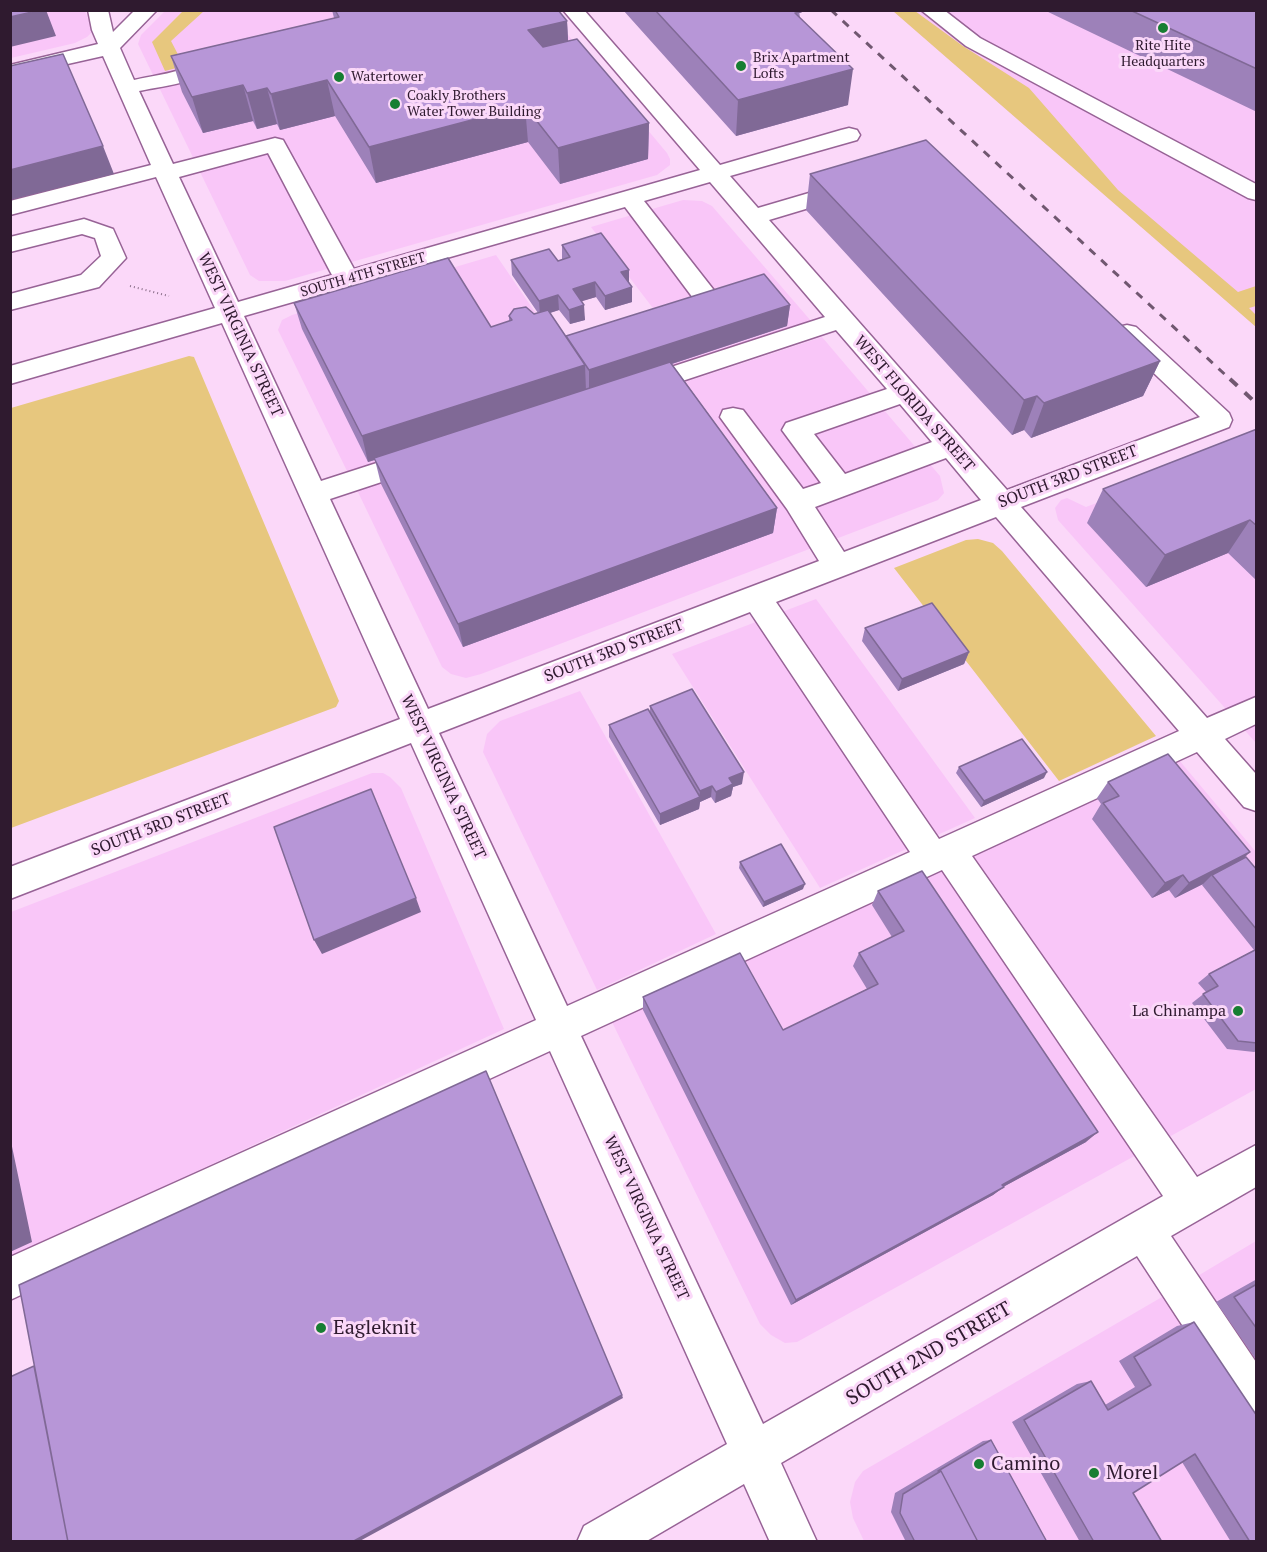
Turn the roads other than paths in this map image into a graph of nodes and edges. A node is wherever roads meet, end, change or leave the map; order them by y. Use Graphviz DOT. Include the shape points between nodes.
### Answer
graph roads {
  1 [pos="98,10"];
  2 [pos="108,10"];
  3 [pos="134,10"];
  4 [pos="147,10"];
  5 [pos="573,10"];
  6 [pos="931,10"];
  7 [pos="109,48"];
  8 [pos="240,50"];
  9 [pos="10,71"];
  10 [pos="127,88"];
  11 [pos="849,135"];
  12 [pos="165,171"];
  13 [pos="715,174"];
  14 [pos="106,183"];
  15 [pos="867,183"];
  16 [pos="1257,193"];
  17 [pos="630,198"];
  18 [pos="10,208"];
  19 [pos="754,217"];
  20 [pos="84,226"];
  21 [pos="10,245"];
  22 [pos="348,279"];
  23 [pos="10,302"];
  24 [pos="711,304"];
  25 [pos="230,312"];
  26 [pos="1106,314"];
  27 [pos="841,320"];
  28 [pos="10,375"];
  29 [pos="904,393"];
  30 [pos="612,395"];
  31 [pos="733,417"];
  32 [pos="950,446"];
  33 [pos="442,452"];
  34 [pos="840,487"];
  35 [pos="313,494"];
  36 [pos="797,502"];
  37 [pos="1000,503"];
  38 [pos="837,566"];
  39 [pos="756,597"];
  40 [pos="1257,710"];
  41 [pos="420,726"];
  42 [pos="1202,735"];
  43 [pos="1257,797"];
  44 [pos="941,854"];
  45 [pos="10,883"];
  46 [pos="559,1028"];
  47 [pos="1257,1165"];
  48 [pos="1191,1203"];
  49 [pos="1143,1230"];
  50 [pos="10,1279"];
  51 [pos="1257,1400"];
  52 [pos="754,1454"];
  53 [pos="600,1542"];
  54 [pos="794,1542"];
  1 -- 7 [label="street, WEST VIRGINIA STREET"];
  2 -- 3 [label="street"];
  4 -- 7 [label="street"];
  5 -- 13 [label="street, WEST FLORIDA STREET"];
  6 -- 16 [label="street" via="973,42"];
  7 -- 9 [label="street"];
  7 -- 10 [label="street, WEST VIRGINIA STREET"];
  8 -- 10 [label="street" via="217,56 194,72"];
  10 -- 12 [label="street, WEST VIRGINIA STREET"];
  11 -- 13 [label="street, SOUTH 4TH STREET"];
  12 -- 14 [label="street"];
  12 -- 22 [label="street" via="275,145"];
  12 -- 25 [label="street, WEST VIRGINIA STREET"];
  13 -- 17 [label="street, SOUTH 4TH STREET"];
  13 -- 19 [label="street, WEST FLORIDA STREET"];
  14 -- 18 [label="street"];
  14 -- 20 [label="street"];
  15 -- 19 [label="street"];
  17 -- 22 [label="street, SOUTH 4TH STREET"];
  17 -- 24 [label="street"];
  19 -- 27 [label="street, WEST FLORIDA STREET"];
  20 -- 21 [label="street"];
  20 -- 23 [label="street" via="105,234 114,258 90,281"];
  22 -- 25 [label="street, SOUTH 4TH STREET"];
  25 -- 28 [label="street, SOUTH 4TH STREET"];
  25 -- 35 [label="street, WEST VIRGINIA STREET"];
  26 -- 37 [label="street, SOUTH 3RD STREET" via="1219,420"];
  27 -- 29 [label="street, WEST FLORIDA STREET"];
  27 -- 30 [label="street"];
  29 -- 32 [label="street, WEST FLORIDA STREET"];
  29 -- 34 [label="street" via="796,430"];
  31 -- 36 [label="street"];
  32 -- 34 [label="street"];
  32 -- 37 [label="street, WEST FLORIDA STREET"];
  33 -- 35 [label="street"];
  34 -- 36 [label="street"];
  35 -- 41 [label="street, WEST VIRGINIA STREET"];
  36 -- 38 [label="street"];
  37 -- 38 [label="street, SOUTH 3RD STREET"];
  37 -- 42 [label="street, WEST FLORIDA STREET"];
  38 -- 39 [label="street, SOUTH 3RD STREET"];
  39 -- 41 [label="street, SOUTH 3RD STREET"];
  39 -- 44 [label="street"];
  40 -- 42 [label="street"];
  41 -- 45 [label="street, SOUTH 3RD STREET"];
  41 -- 46 [label="street, WEST VIRGINIA STREET"];
  42 -- 43 [label="street, WEST FLORIDA STREET"];
  42 -- 44 [label="street"];
  44 -- 46 [label="street"];
  44 -- 48 [label="street"];
  46 -- 50 [label="street"];
  46 -- 52 [label="street, WEST VIRGINIA STREET"];
  47 -- 48 [label="street, SOUTH 2ND STREET"];
  48 -- 49 [label="street, SOUTH 2ND STREET"];
  49 -- 51 [label="street"];
  49 -- 52 [label="street, SOUTH 2ND STREET"];
  52 -- 53 [label="street, SOUTH 2ND STREET"];
  52 -- 54 [label="street, WEST VIRGINIA STREET"];
}
